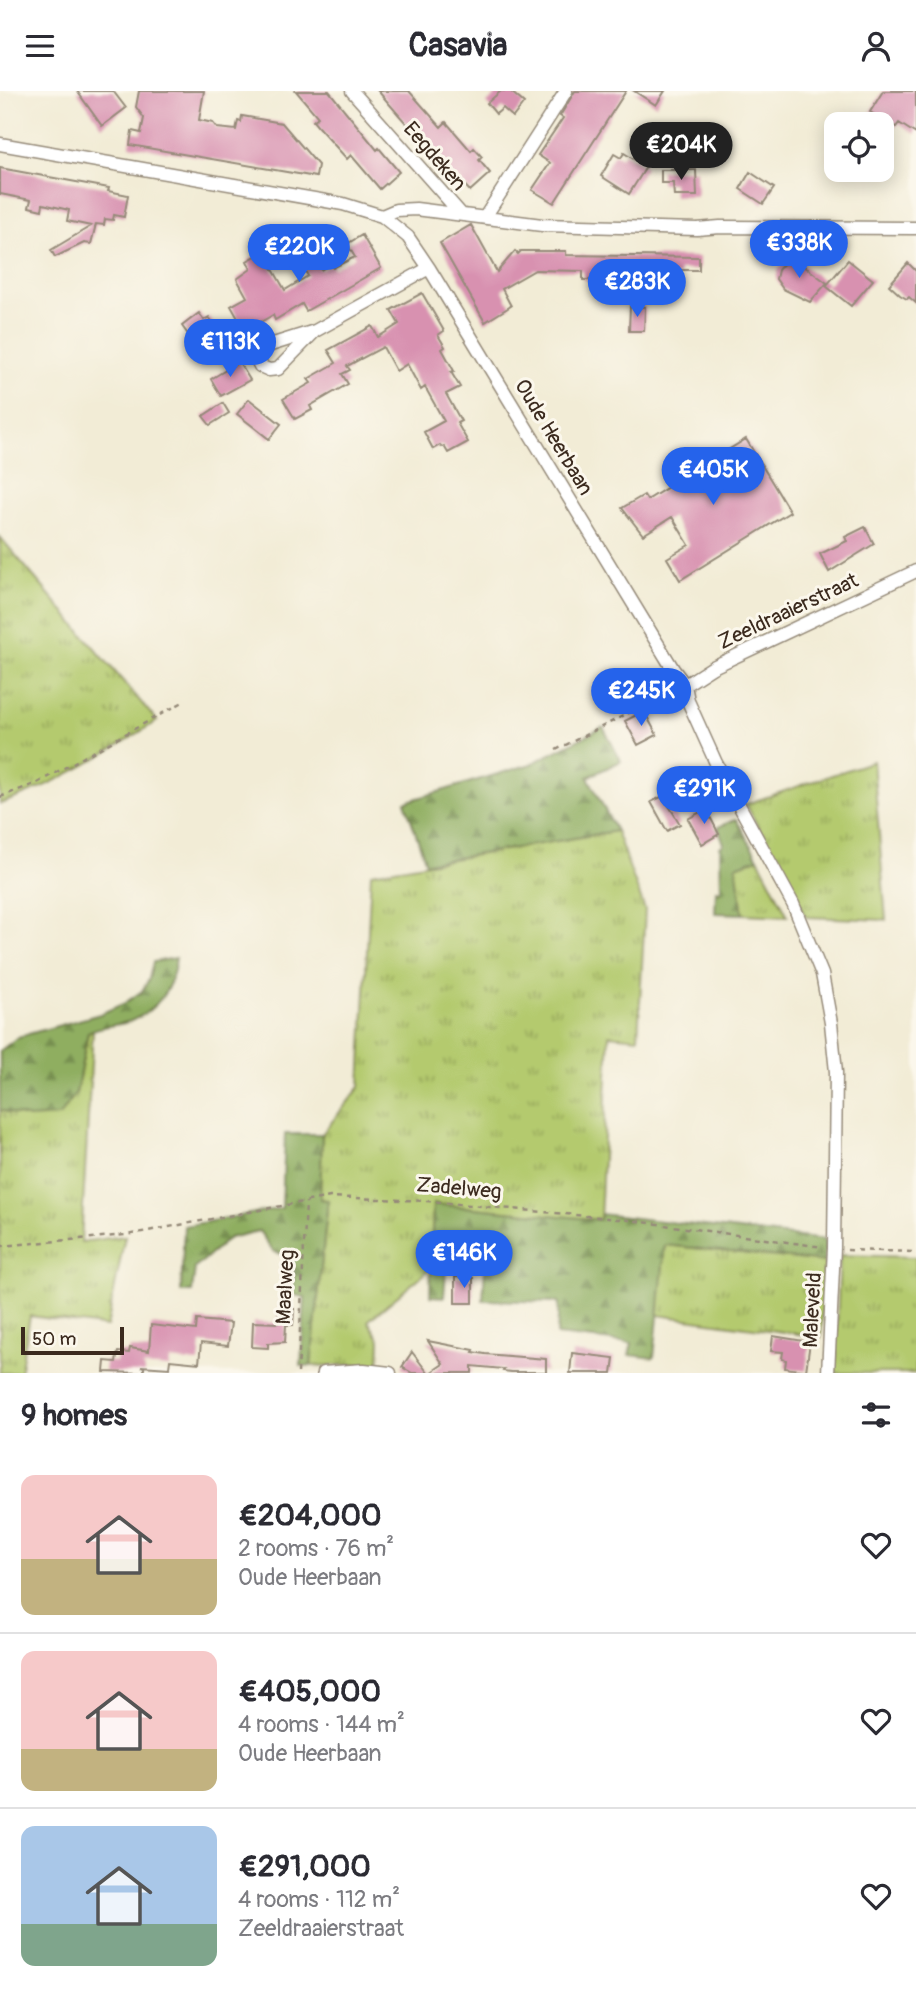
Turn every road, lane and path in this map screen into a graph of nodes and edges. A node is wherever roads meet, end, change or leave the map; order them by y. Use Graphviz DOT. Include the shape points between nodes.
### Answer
graph roads {
  1 [pos="352,91"];
  2 [pos="566,91"];
  3 [pos="0,144"];
  4 [pos="461,214"];
  5 [pos="382,216"];
  6 [pos="485,217"];
  7 [pos="916,228"];
  8 [pos="429,268"];
  9 [pos="315,331"];
  10 [pos="916,571"];
  11 [pos="685,685"];
  12 [pos="183,702"];
  13 [pos="556,750"];
  14 [pos="0,797"];
  15 [pos="306,1202"];
  16 [pos="0,1246"];
  17 [pos="834,1248"];
  18 [pos="916,1252"];
  19 [pos="298,1373"];
  20 [pos="323,1373"];
  21 [pos="390,1373"];
  22 [pos="828,1373"];
  1 -- 4 [label="street, Eegdeken"];
  2 -- 6 [label="street"];
  3 -- 5 [label="street, Oude Heerbaan" via="343,204"];
  4 -- 5 [label="street, Oude Heerbaan" via="416,209"];
  4 -- 6 [label="street, Oude Heerbaan"];
  5 -- 8 [label="street, Oude Heerbaan" via="408,237"];
  6 -- 7 [label="street, Oude Heerbaan" via="542,225 629,228"];
  8 -- 9 [label="street"];
  8 -- 11 [label="street, Oude Heerbaan"];
  10 -- 11 [label="street, Zeeldraaierstraat" via="713,667"];
  11 -- 13 [label="path"];
  11 -- 17 [label="street" via="716,763 793,904 822,974 836,1072"];
  12 -- 14 [label="path" via="37,783"];
  15 -- 16 [label="path, Zadelweg" via="127,1234"];
  15 -- 17 [label="path, Zadelweg" via="330,1197 499,1207"];
  15 -- 19 [label="path, Maalweg"];
  17 -- 18 [label="path, Zadelweg"];
  17 -- 22 [label="street, Maleveld"];
  20 -- 21 [label="street"];
}
